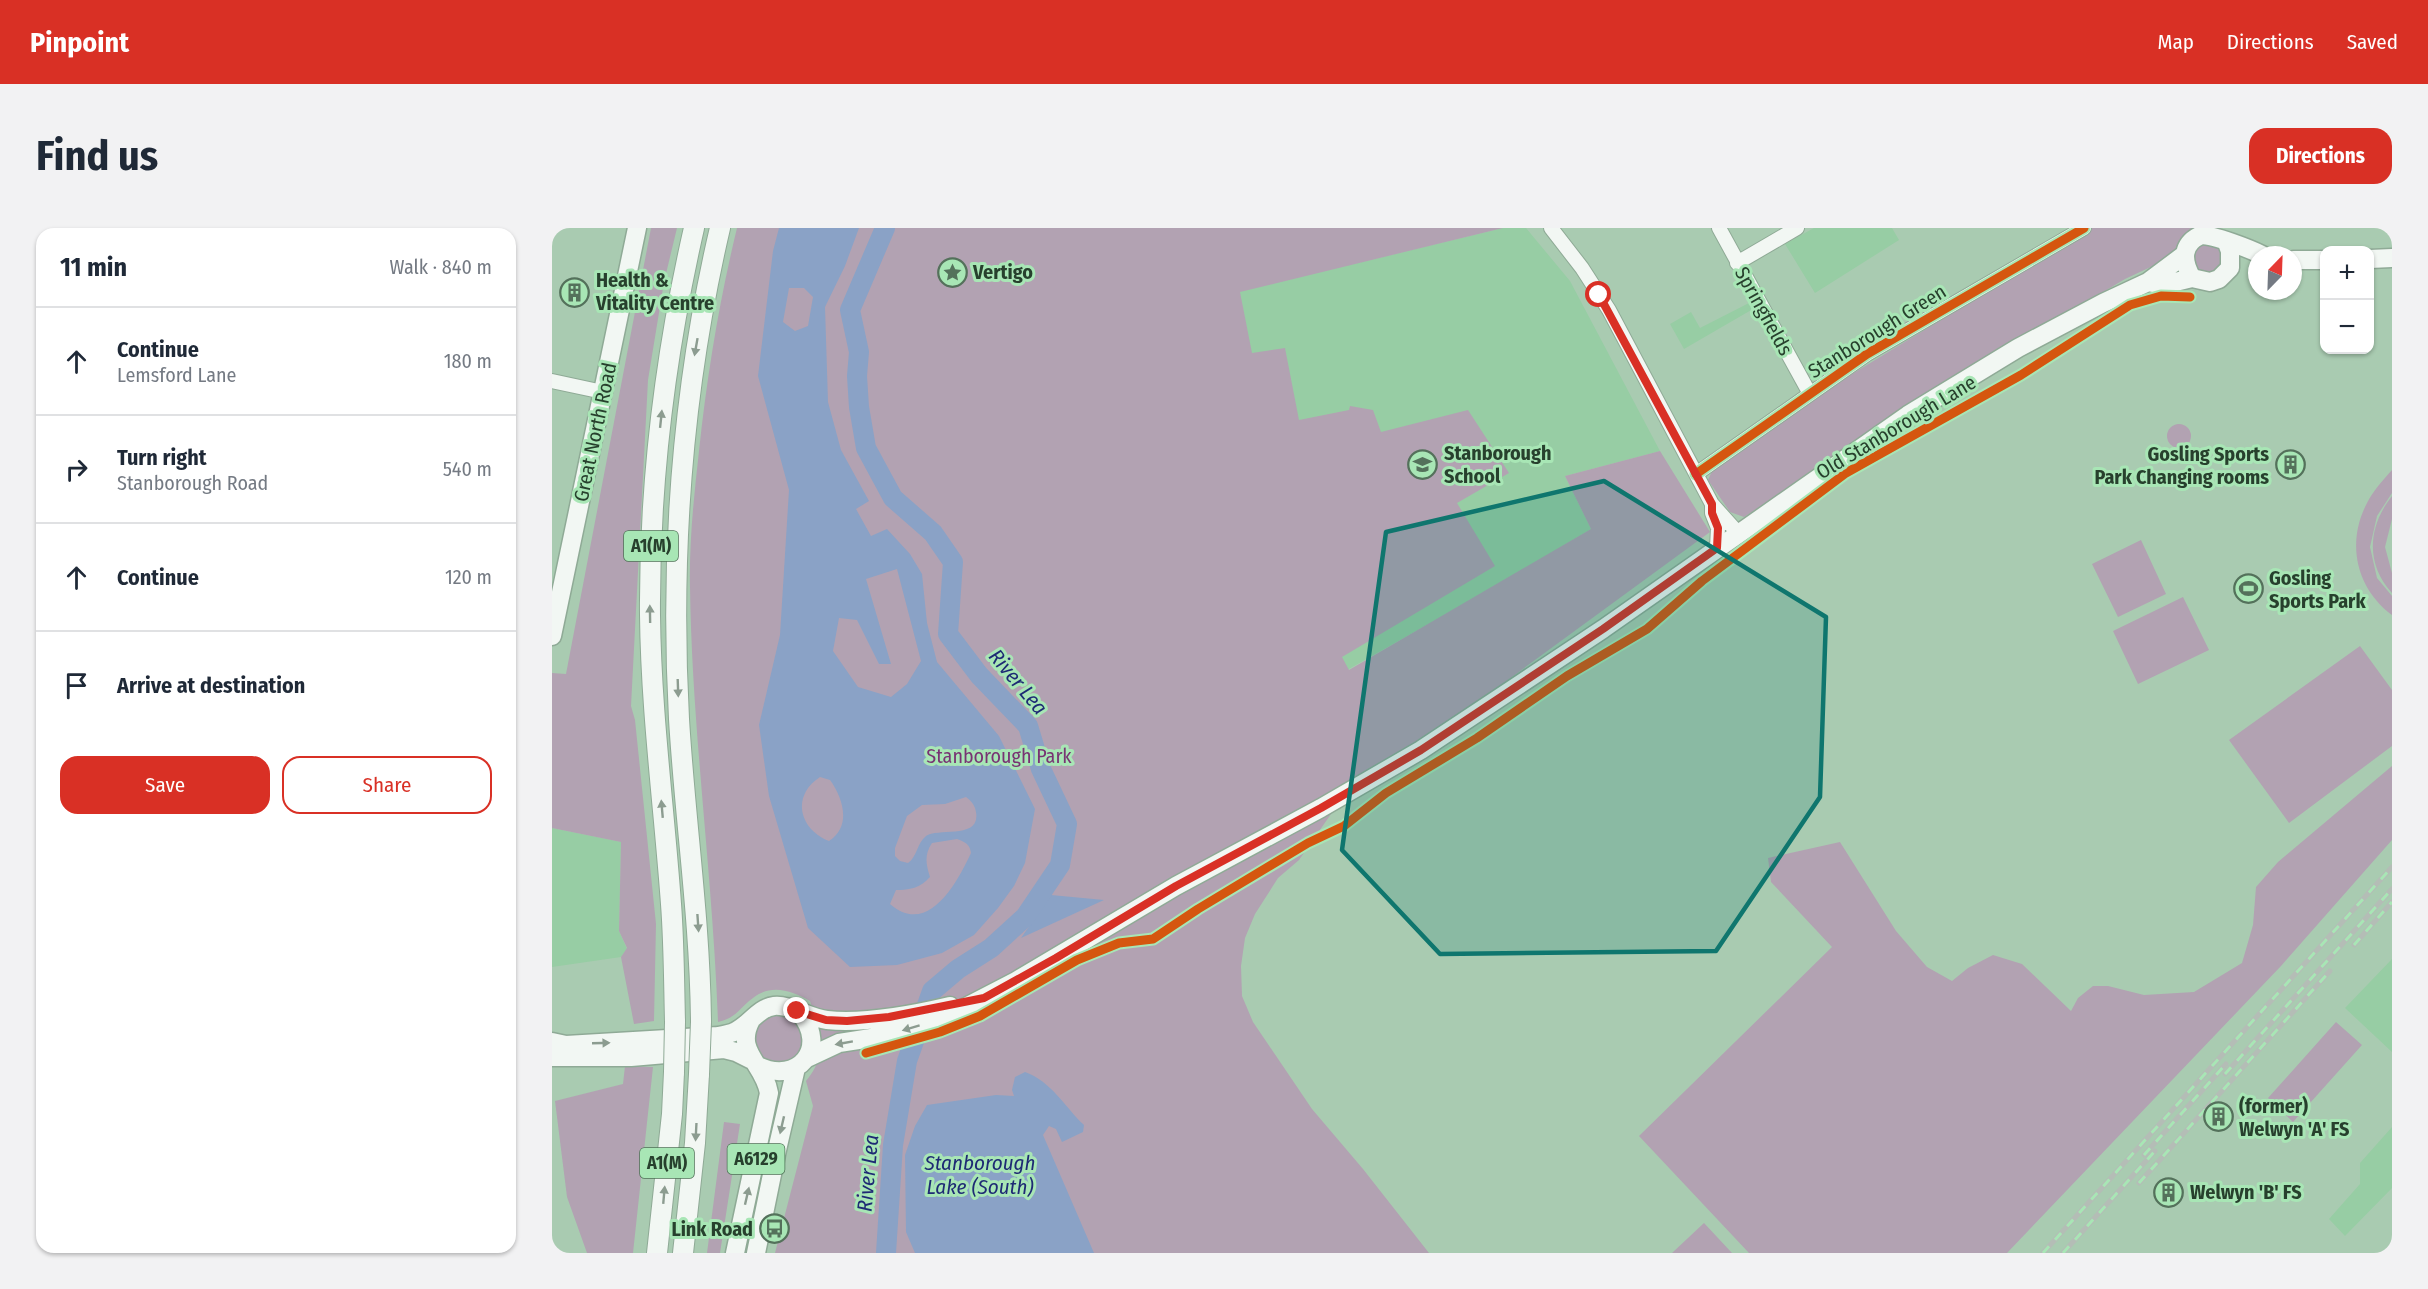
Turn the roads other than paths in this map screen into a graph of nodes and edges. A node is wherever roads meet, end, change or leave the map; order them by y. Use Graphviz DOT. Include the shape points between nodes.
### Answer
graph roads {
  1 [pos="638,228"];
  2 [pos="694,228"];
  3 [pos="720,228"];
  4 [pos="1551,228"];
  5 [pos="1719,228"];
  6 [pos="1797,228"];
  7 [pos="2084,228"];
  8 [pos="2203,232"];
  9 [pos="2227,238"];
  10 [pos="2248,248"];
  11 [pos="2184,255"];
  12 [pos="2392,258"];
  13 [pos="2374,259"];
  14 [pos="2302,260"];
  15 [pos="2320,260"];
  16 [pos="1737,263"];
  17 [pos="2248,264"];
  18 [pos="2229,268"];
  19 [pos="2192,278"];
  20 [pos="2148,282"];
  21 [pos="552,381"];
  22 [pos="603,392"];
  23 [pos="1810,394"];
  24 [pos="1696,474"];
  25 [pos="1712,504"];
  26 [pos="1738,533"];
  27 [pos="1717,548"];
  28 [pos="552,636"];
  29 [pos="800,1013"];
  30 [pos="940,1014"];
  31 [pos="751,1020"];
  32 [pos="552,1042"];
  33 [pos="552,1057"];
  34 [pos="755,1063"];
  35 [pos="801,1063"];
  36 [pos="657,1253"];
  37 [pos="682,1253"];
  38 [pos="735,1253"];
  39 [pos="756,1253"];
  1 -- 22 [label="main road, Great North Road"];
  36 -- 2 [label="highway, A1(M), one-way, bridge" via="672,1114 675,1022 671,902 652,669 651,552 664,386"];
  3 -- 37 [label="highway, A1(M), one-way, bridge" via="694,359 683,440 676,543 679,720 700,960 699,1074"];
  4 -- 24 [label="street" via="1609,310"];
  5 -- 16 [label="street, Springfields"];
  6 -- 16 [label="street"];
  7 -- 23 [label="street, Stanborough Green" via="1867,354"];
  8 -- 9 [label="main road"];
  8 -- 11 [label="main road" via="2190,242"];
  9 -- 10 [label="main road"];
  9 -- 18 [label="main road"];
  11 -- 19 [label="main road"];
  11 -- 20 [label="main road"];
  12 -- 13 [label="main road"];
  14 -- 15 [label="main road"];
  16 -- 23 [label="street, Springfields"];
  17 -- 18 [label="main road"];
  18 -- 19 [label="main road" via="2210,282"];
  19 -- 20 [label="main road" via="2163,285"];
  20 -- 26 [label="main road" via="2018,348 1908,415"];
  21 -- 22 [label="street"];
  22 -- 28 [label="main road, Great North Road"];
  23 -- 24 [label="street, Stanborough Green"];
  24 -- 25 [label="street"];
  25 -- 26 [label="street"];
  25 -- 27 [label="street" via="1718,528"];
  26 -- 27 [label="main road"];
  27 -- 30 [label="main road" via="1421,750 984,998"];
  29 -- 30 [label="main road" via="831,1020"];
  29 -- 31 [label="main road" via="789,1007 772,1006"];
  29 -- 35 [label="main road" via="812,1037 810,1051"];
  30 -- 35 [label="main road, one-way" via="884,1036 839,1043"];
  32 -- 31 [label="main road, one-way" via="566,1045 718,1036"];
  31 -- 34 [label="main road" via="745,1036 748,1053"];
  33 -- 34 [label="main road" via="622,1057 724,1049"];
  34 -- 35 [label="main road" via="770,1072 783,1072"];
  38 -- 34 [label="main road, A6129, one-way" via="768,1106 768,1085"];
  35 -- 39 [label="main road, A6129, one-way" via="777,1150"];
}
